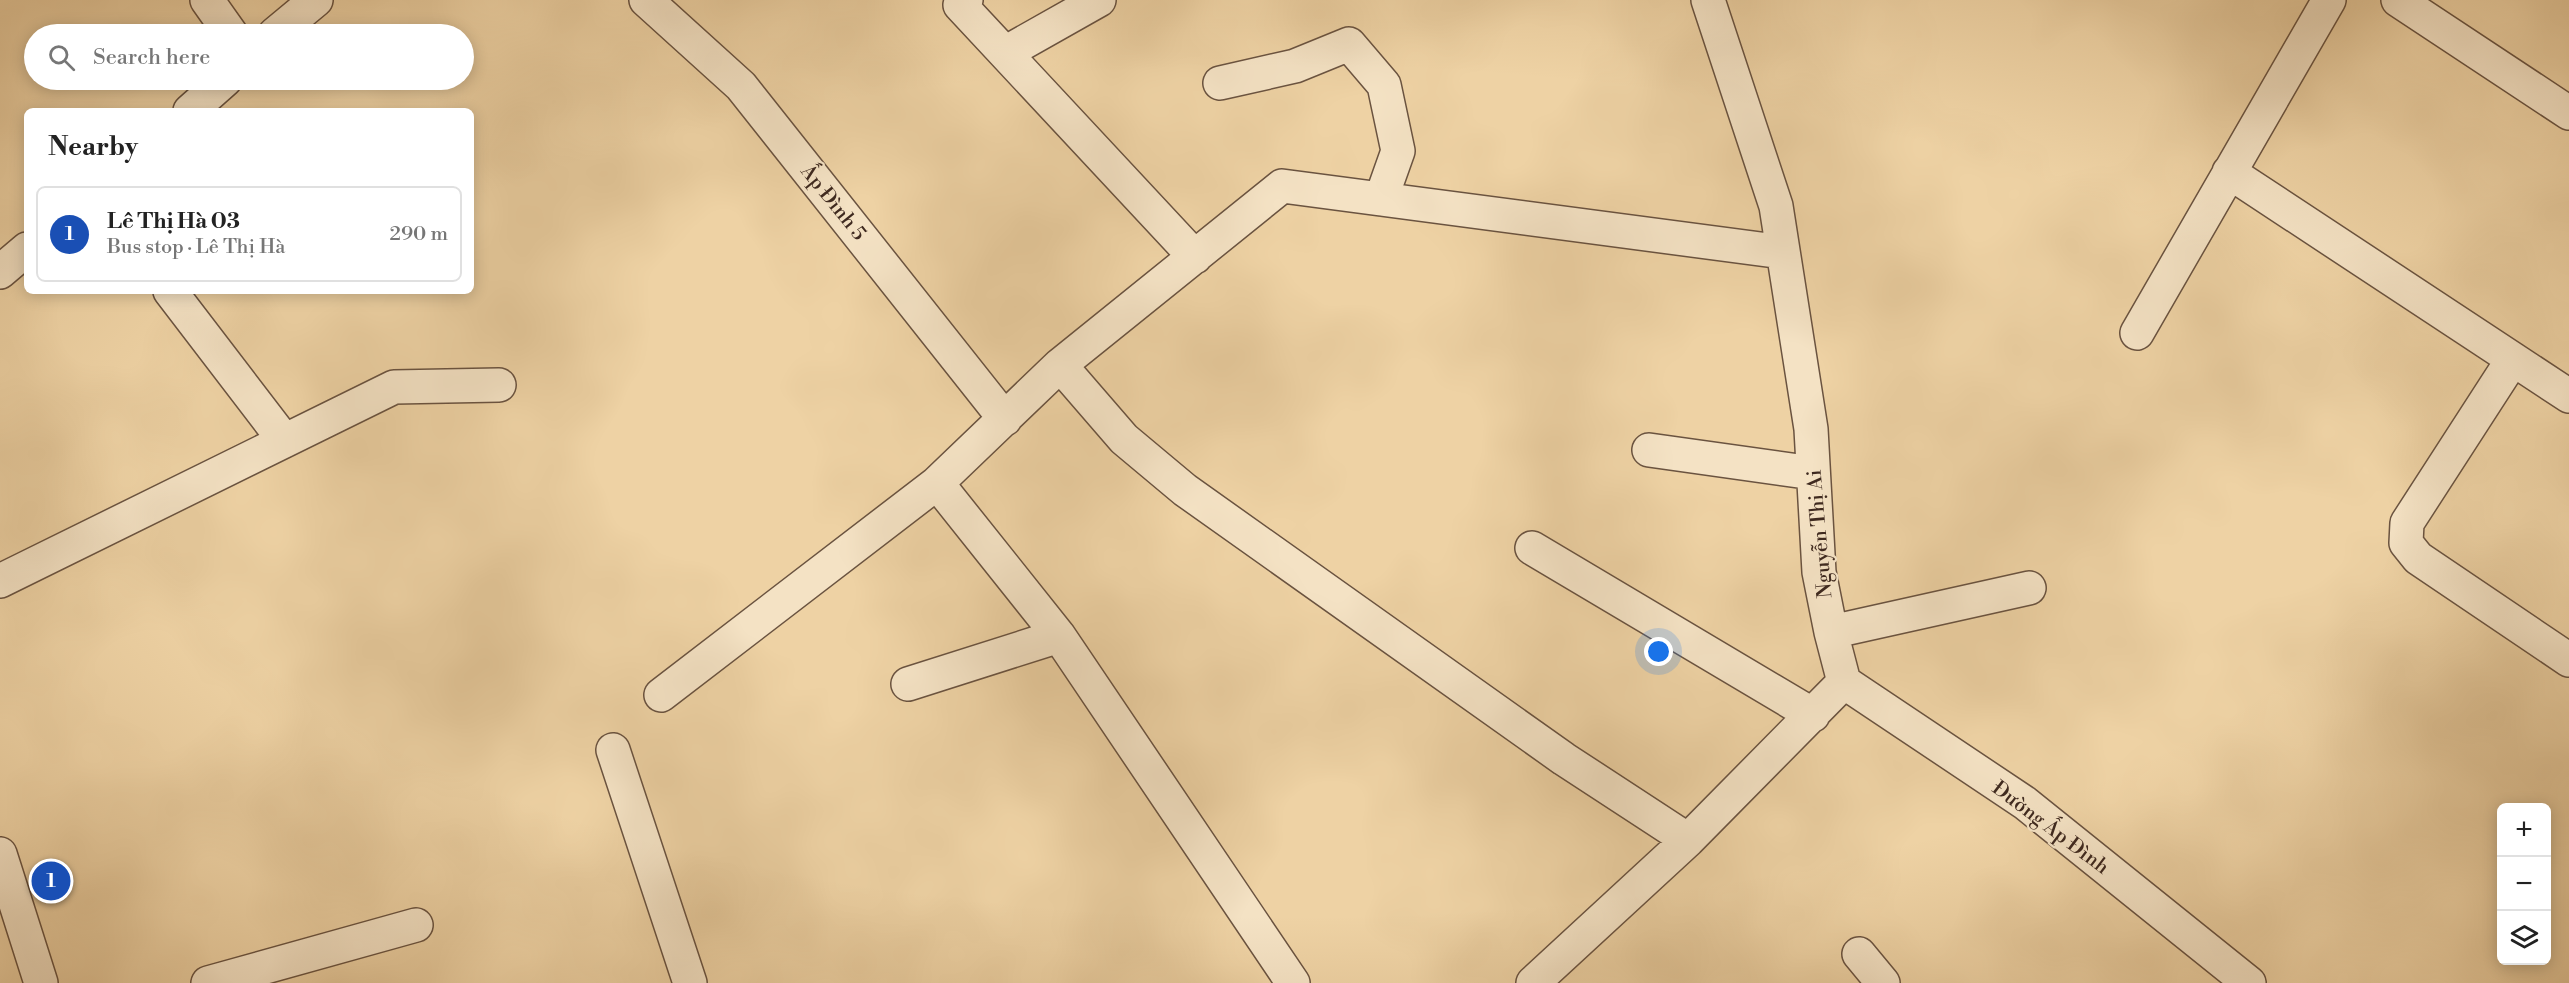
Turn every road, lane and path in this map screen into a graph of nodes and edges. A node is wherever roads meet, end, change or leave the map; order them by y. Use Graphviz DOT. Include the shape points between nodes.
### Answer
graph roads {
  1 [pos="207,0"];
  2 [pos="316,0"];
  3 [pos="646,0"];
  4 [pos="966,0"];
  5 [pos="1099,0"];
  6 [pos="1708,0"];
  7 [pos="2329,0"];
  8 [pos="2398,0"];
  9 [pos="224,24"];
  10 [pos="287,24"];
  11 [pos="1005,53"];
  12 [pos="1220,83"];
  13 [pos="214,90"];
  14 [pos="193,108"];
  15 [pos="2569,114"];
  16 [pos="2229,172"];
  17 [pos="1381,199"];
  18 [pos="24,252"];
  19 [pos="1783,252"];
  20 [pos="1195,257"];
  21 [pos="0,272"];
  22 [pos="172,294"];
  23 [pos="2137,333"];
  24 [pos="2513,359"];
  25 [pos="1060,365"];
  26 [pos="499,385"];
  27 [pos="2569,396"];
  28 [pos="1005,419"];
  29 [pos="284,440"];
  30 [pos="1650,450"];
  31 [pos="1814,473"];
  32 [pos="937,483"];
  33 [pos="1532,548"];
  34 [pos="0,581"];
  35 [pos="2029,588"];
  36 [pos="1831,632"];
  37 [pos="1059,636"];
  38 [pos="2569,660"];
  39 [pos="1844,682"];
  40 [pos="908,684"];
  41 [pos="661,695"];
  42 [pos="1813,714"];
  43 [pos="613,750"];
  44 [pos="1688,840"];
  45 [pos="0,855"];
  46 [pos="9,913"];
  47 [pos="416,925"];
  48 [pos="1859,954"];
  49 [pos="42,983"];
  50 [pos="208,983"];
  51 [pos="690,983"];
  52 [pos="1293,983"];
  53 [pos="1533,983"];
  54 [pos="1883,983"];
  55 [pos="2249,983"];
  1 -- 9 [label="street"];
  2 -- 10 [label="street"];
  3 -- 28 [label="street, Ấp Đình 5" via="741,86"];
  4 -- 11 [label="street" via="960,5"];
  5 -- 11 [label="street"];
  6 -- 19 [label="street, Nguyễn Thị Ai" via="1776,206"];
  7 -- 16 [label="street"];
  8 -- 15 [label="street"];
  11 -- 20 [label="street"];
  12 -- 17 [label="street" via="1295,66 1349,44 1384,85 1396,140 1398,151"];
  13 -- 14 [label="street"];
  16 -- 23 [label="street"];
  16 -- 24 [label="street"];
  17 -- 19 [label="street"];
  17 -- 20 [label="street" via="1282,186"];
  18 -- 21 [label="street"];
  19 -- 31 [label="street, Nguyễn Thị Ai" via="1811,429"];
  20 -- 25 [label="street"];
  22 -- 29 [label="street"];
  24 -- 27 [label="street"];
  24 -- 38 [label="street" via="2407,523 2406,543 2418,558"];
  25 -- 28 [label="street"];
  25 -- 44 [label="street" via="1124,439 1185,490 1564,759"];
  26 -- 29 [label="street" via="394,387"];
  28 -- 32 [label="street"];
  29 -- 34 [label="street"];
  30 -- 31 [label="street"];
  31 -- 36 [label="street, Nguyễn Thị Ai" via="1819,572"];
  32 -- 37 [label="street"];
  32 -- 41 [label="street"];
  33 -- 42 [label="street"];
  35 -- 36 [label="street"];
  36 -- 39 [label="street, Nguyễn Thị Ai"];
  37 -- 40 [label="street"];
  37 -- 52 [label="street"];
  39 -- 42 [label="street"];
  39 -- 55 [label="street, Đường Ấp Đình" via="2025,803"];
  42 -- 44 [label="street"];
  43 -- 51 [label="street"];
  44 -- 53 [label="street"];
  45 -- 46 [label="street"];
  46 -- 49 [label="street"];
  47 -- 50 [label="street"];
  48 -- 54 [label="street"];
}
